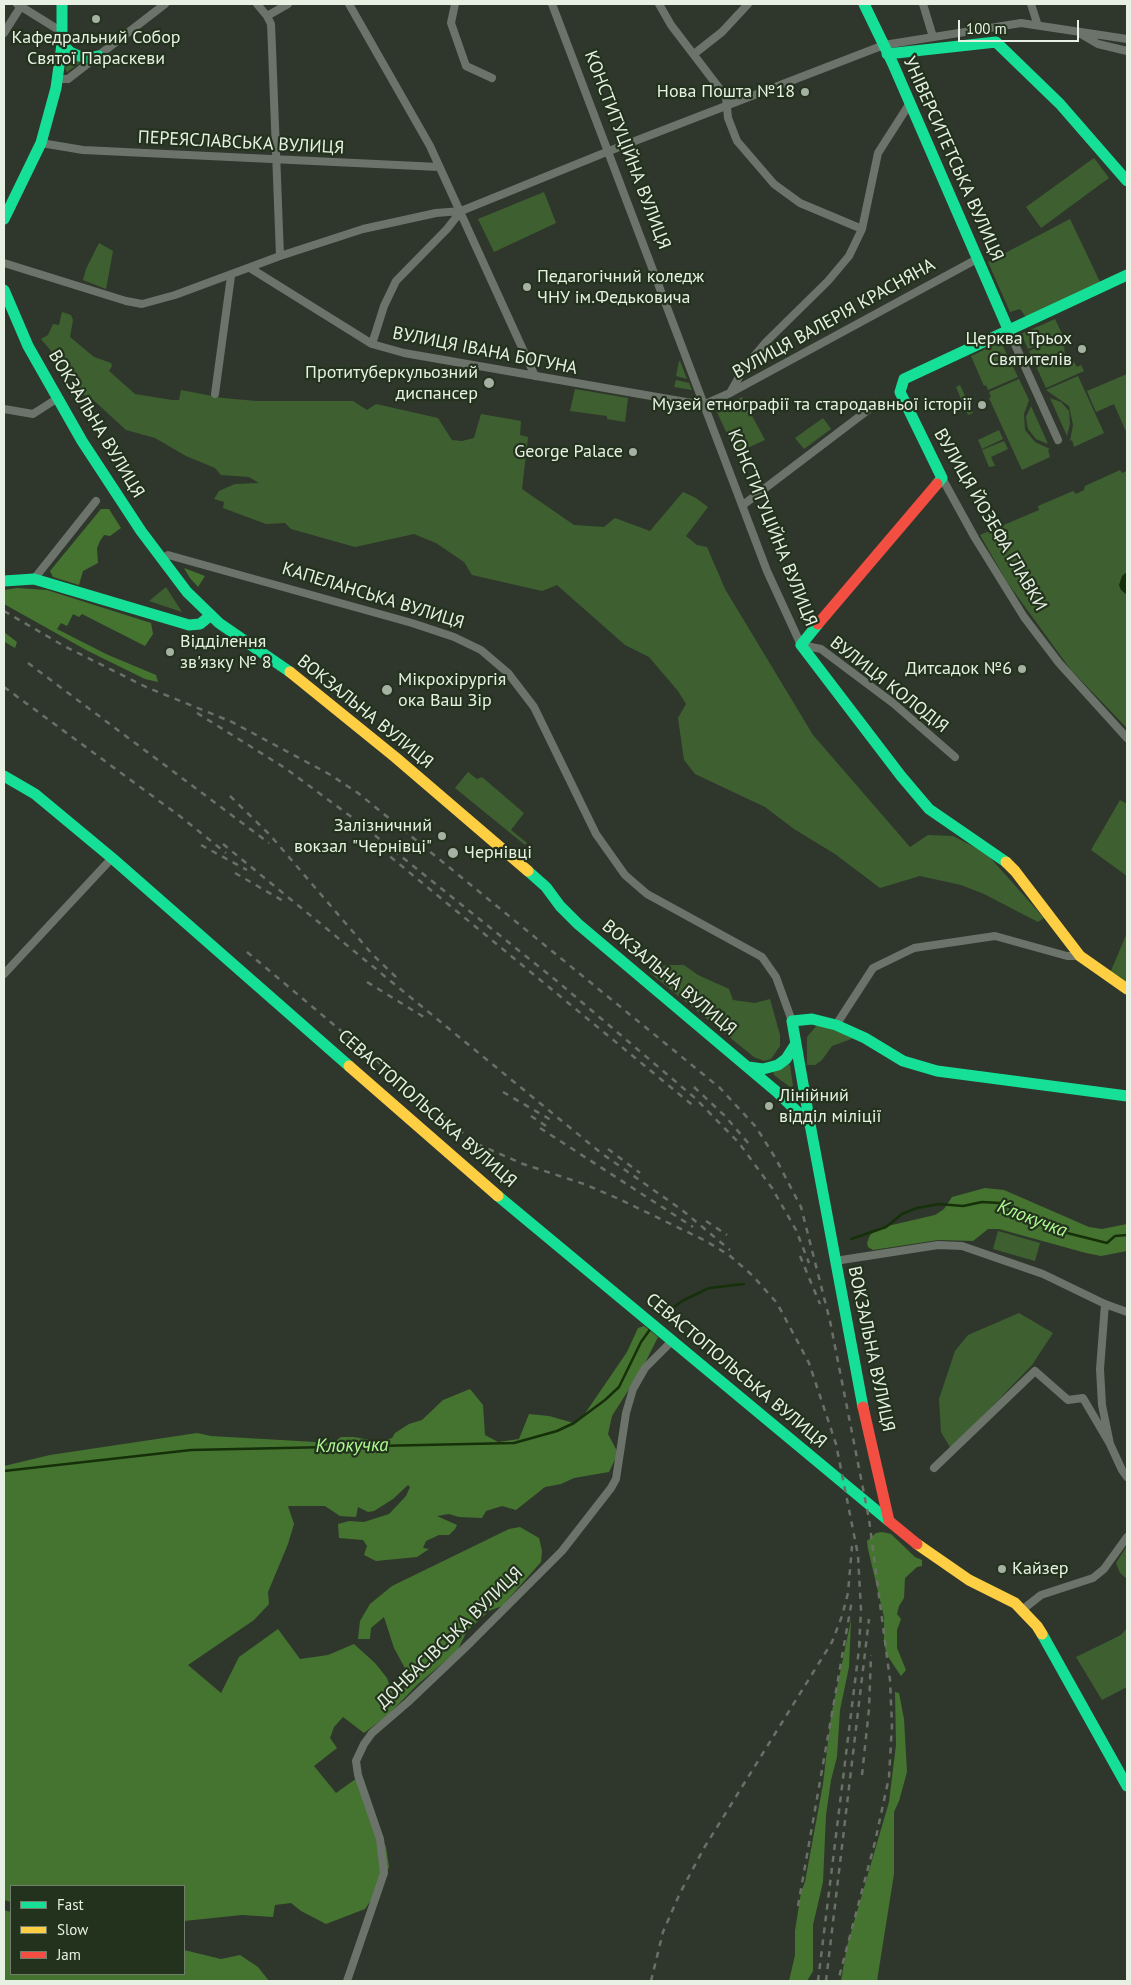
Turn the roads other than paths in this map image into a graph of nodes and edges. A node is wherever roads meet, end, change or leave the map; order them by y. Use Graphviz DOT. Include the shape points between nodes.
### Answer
graph roads {
  1 [pos="62,4"];
  2 [pos="165,4"];
  3 [pos="257,4"];
  4 [pos="288,4"];
  5 [pos="349,4"];
  6 [pos="455,4"];
  7 [pos="552,4"];
  8 [pos="659,4"];
  9 [pos="748,4"];
  10 [pos="864,4"];
  11 [pos="923,4"];
  12 [pos="1031,4"];
  13 [pos="19,5"];
  14 [pos="267,16"];
  15 [pos="1036,23"];
  16 [pos="1074,30"];
  17 [pos="62,32"];
  18 [pos="4,33"];
  19 [pos="933,37"];
  20 [pos="1127,39"];
  21 [pos="62,44"];
  22 [pos="885,50"];
  23 [pos="1127,51"];
  24 [pos="694,54"];
  25 [pos="99,56"];
  26 [pos="492,78"];
  27 [pos="57,79"];
  28 [pos="910,103"];
  29 [pos="727,106"];
  30 [pos="41,143"];
  31 [pos="609,151"];
  32 [pos="276,161"];
  33 [pos="439,167"];
  34 [pos="1127,181"];
  35 [pos="5,210"];
  36 [pos="461,211"];
  37 [pos="862,230"];
  38 [pos="280,256"];
  39 [pos="977,259"];
  40 [pos="4,263"];
  41 [pos="250,268"];
  42 [pos="1127,275"];
  43 [pos="231,276"];
  44 [pos="4,290"];
  45 [pos="1008,329"];
  46 [pos="372,344"];
  47 [pos="535,376"];
  48 [pos="730,393"];
  49 [pos="215,394"];
  50 [pos="58,398"];
  51 [pos="704,405"];
  52 [pos="4,409"];
  53 [pos="868,410"];
  54 [pos="1058,440"];
  55 [pos="942,478"];
  56 [pos="96,501"];
  57 [pos="743,505"];
  58 [pos="162,559"];
  59 [pos="34,579"];
  60 [pos="4,581"];
  61 [pos="211,615"];
  62 [pos="801,646"];
  63 [pos="1127,738"];
  64 [pos="955,757"];
  65 [pos="4,776"];
  66 [pos="112,858"];
  67 [pos="1080,956"];
  68 [pos="4,974"];
  69 [pos="1127,989"];
  70 [pos="792,1021"];
  71 [pos="836,1025"];
  72 [pos="795,1045"];
  73 [pos="748,1067"];
  74 [pos="770,1068"];
  75 [pos="770,1086"];
  76 [pos="1127,1096"];
  77 [pos="810,1124"];
  78 [pos="834,1261"];
  79 [pos="1104,1304"];
  80 [pos="1127,1312"];
  81 [pos="672,1341"];
  82 [pos="1110,1444"];
  83 [pos="934,1468"];
  84 [pos="1127,1477"];
  85 [pos="889,1520"];
  86 [pos="1127,1537"];
  87 [pos="1022,1610"];
  88 [pos="1127,1786"];
  89 [pos="347,1981"];
  1 -- 17 [label="street"];
  2 -- 25 [label="street"];
  3 -- 14 [label="street"];
  4 -- 14 [label="street"];
  5 -- 33 [label="street"];
  6 -- 26 [label="street" via="451,23 466,66"];
  7 -- 31 [label="street, КОНСТИТУЦІЙНА ВУЛИЦЯ"];
  8 -- 24 [label="street"];
  9 -- 24 [label="street" via="722,32"];
  10 -- 22 [label="street, УНІВЕРСИТЕТСЬКА ВУЛИЦЯ"];
  11 -- 19 [label="street"];
  12 -- 15 [label="street"];
  13 -- 17 [label="street"];
  13 -- 18 [label="street"];
  14 -- 32 [label="street" via="271,24"];
  15 -- 16 [label="street"];
  15 -- 19 [label="street" via="1021,22"];
  16 -- 20 [label="street"];
  16 -- 23 [label="street" via="1098,44"];
  17 -- 21 [label="street"];
  19 -- 22 [label="street"];
  21 -- 25 [label="street" via="79,56"];
  21 -- 27 [label="street"];
  22 -- 28 [label="street, УНІВЕРСИТЕТСЬКА ВУЛИЦЯ"];
  22 -- 29 [label="street"];
  22 -- 34 [label="street" via="996,42 1066,111"];
  24 -- 29 [label="street" via="726,97"];
  25 -- 27 [label="street" via="68,79"];
  27 -- 30 [label="street"];
  28 -- 37 [label="street" via="878,153"];
  28 -- 39 [label="street, УНІВЕРСИТЕТСЬКА ВУЛИЦЯ"];
  29 -- 31 [label="street"];
  29 -- 37 [label="street" via="737,141 785,194"];
  30 -- 32 [label="street, ПЕРЕЯСЛАВСЬКА ВУЛИЦЯ" via="83,150"];
  30 -- 35 [label="street" via="32,166"];
  31 -- 36 [label="street"];
  31 -- 51 [label="street, КОНСТИТУЦІЙНА ВУЛИЦЯ"];
  32 -- 33 [label="street, ПЕРЕЯСЛАВСЬКА ВУЛИЦЯ"];
  32 -- 38 [label="street"];
  33 -- 36 [label="street"];
  36 -- 38 [label="street" via="363,228"];
  36 -- 46 [label="street" via="447,230 396,281"];
  36 -- 47 [label="street"];
  37 -- 48 [label="street" via="856,246 839,269 761,348 744,368"];
  38 -- 41 [label="street"];
  39 -- 45 [label="street, УНІВЕРСИТЕТСЬКА ВУЛИЦЯ"];
  39 -- 48 [label="street, ВУЛИЦЯ ВАЛЕРІЯ КРАСНЯНА"];
  40 -- 43 [label="street" via="126,302 142,304"];
  41 -- 43 [label="street"];
  41 -- 46 [label="street, ВУЛИЦЯ ІВАНА БОГУНА"];
  42 -- 45 [label="street"];
  43 -- 49 [label="street"];
  44 -- 50 [label="street, ВОКЗАЛЬНА ВУЛИЦЯ" via="28,346"];
  45 -- 54 [label="street"];
  45 -- 55 [label="street, ВУЛИЦЯ ЙОЗЕФА ГЛАВКИ" via="904,379 900,392"];
  46 -- 47 [label="street, ВУЛИЦЯ ІВАНА БОГУНА" via="404,353"];
  47 -- 51 [label="street, ВУЛИЦЯ ІВАНА БОГУНА"];
  48 -- 51 [label="street, ВУЛИЦЯ ВАЛЕРІЯ КРАСНЯНА"];
  50 -- 52 [label="street" via="33,414"];
  50 -- 58 [label="street, ВОКЗАЛЬНА ВУЛИЦЯ" via="82,441"];
  51 -- 57 [label="street, КОНСТИТУЦІЙНА ВУЛИЦЯ"];
  53 -- 57 [label="street"];
  55 -- 62 [label="street"];
  55 -- 63 [label="street, ВУЛИЦЯ ЙОЗЕФА ГЛАВКИ" via="1024,617 1059,663"];
  56 -- 59 [label="street"];
  57 -- 62 [label="street, КОНСТИТУЦІЙНА ВУЛИЦЯ" via="767,571"];
  58 -- 61 [label="street, ВОКЗАЛЬНА ВУЛИЦЯ" via="187,592"];
  58 -- 70 [label="street, КАПЕЛАНСЬКА ВУЛИЦЯ" via="168,554 412,623 481,650 508,673 534,707 596,834 625,875 647,894 762,956 776,977"];
  59 -- 60 [label="street"];
  59 -- 61 [label="street" via="170,621 200,624"];
  61 -- 73 [label="street, ВОКЗАЛЬНА ВУЛИЦЯ" via="287,670 395,757 546,886 578,924"];
  62 -- 64 [label="street, ВУЛИЦЯ КОЛОДІЯ" via="821,649 893,703"];
  62 -- 67 [label="street, КОНСТИТУЦІЙНА ВУЛИЦЯ" via="929,809 1008,865"];
  65 -- 66 [label="street, СЕВАСТОПОЛЬСЬКА ВУЛИЦЯ" via="35,794"];
  66 -- 68 [label="street"];
  66 -- 81 [label="street, СЕВАСТОПОЛЬСЬКА ВУЛИЦЯ" via="470,1172"];
  67 -- 69 [label="street, КОНСТИТУЦІЙНА ВУЛИЦЯ"];
  67 -- 71 [label="street" via="1067,956 995,936 914,948 873,968"];
  70 -- 71 [label="street" via="812,1019"];
  70 -- 72 [label="street, КАПЕЛАНСЬКА ВУЛИЦЯ"];
  71 -- 76 [label="street" via="866,1038 904,1061 937,1072"];
  72 -- 74 [label="street" via="786,1059"];
  72 -- 77 [label="street, КАПЕЛАНСЬКА ВУЛИЦЯ"];
  73 -- 74 [label="street"];
  73 -- 75 [label="street, ВОКЗАЛЬНА ВУЛИЦЯ"];
  74 -- 75 [label="street" via="767,1078"];
  75 -- 77 [label="street, ВОКЗАЛЬНА ВУЛИЦЯ"];
  77 -- 78 [label="street, ВОКЗАЛЬНА ВУЛИЦЯ"];
  78 -- 79 [label="street" via="938,1244 962,1246 1043,1274"];
  78 -- 85 [label="street, ВОКЗАЛЬНА ВУЛИЦЯ"];
  79 -- 80 [label="street"];
  79 -- 82 [label="street" via="1100,1369 1102,1405"];
  81 -- 85 [label="street, СЕВАСТОПОЛЬСЬКА ВУЛИЦЯ"];
  81 -- 89 [label="street, ДОНБАСІВСЬКА ВУЛИЦЯ" via="645,1368 633,1389 616,1479 611,1488 562,1551 364,1744 356,1762 358,1775 380,1839 384,1873"];
  82 -- 83 [label="street" via="1083,1398 1068,1400 1035,1372"];
  82 -- 84 [label="street"];
  85 -- 87 [label="street" via="919,1546 969,1580 1015,1603"];
  86 -- 87 [label="street" via="1104,1569 1093,1578 1041,1595"];
  87 -- 88 [label="street" via="1037,1626"];
}
